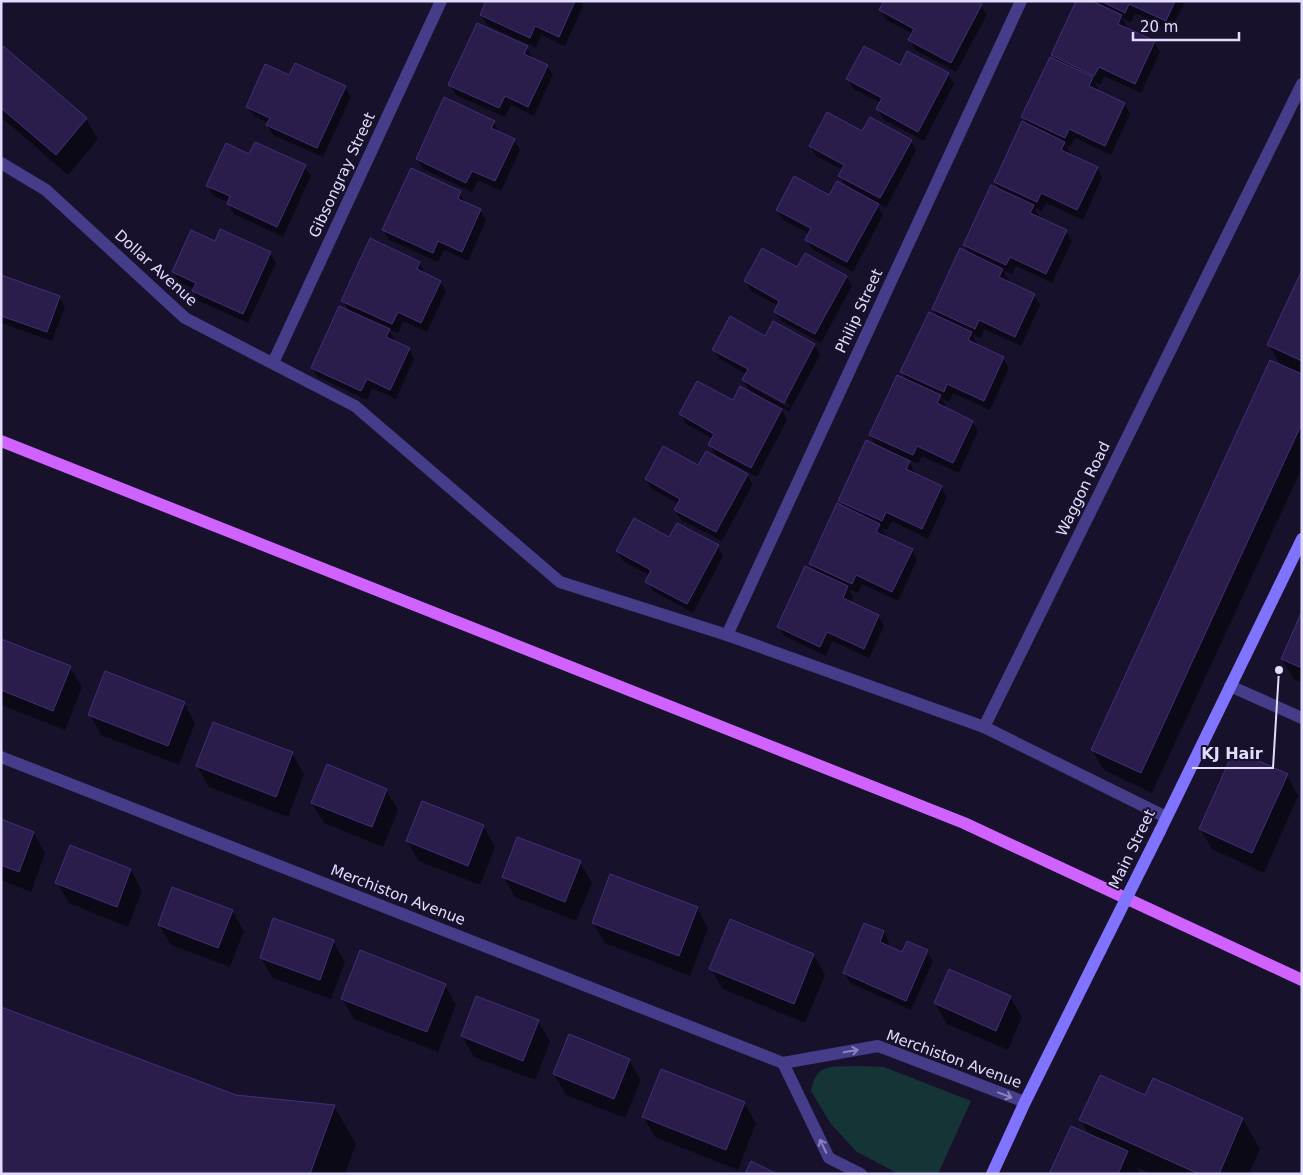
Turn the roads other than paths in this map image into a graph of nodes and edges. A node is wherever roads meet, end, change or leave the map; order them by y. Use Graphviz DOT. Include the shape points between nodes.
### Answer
graph roads {
  1 [pos="441,1"];
  2 [pos="1021,1"];
  3 [pos="1302,84"];
  4 [pos="1,163"];
  5 [pos="273,363"];
  6 [pos="1,441"];
  7 [pos="1302,540"];
  8 [pos="727,635"];
  9 [pos="1230,686"];
  10 [pos="1302,718"];
  11 [pos="984,727"];
  12 [pos="1,757"];
  13 [pos="1166,817"];
  14 [pos="1302,980"];
  15 [pos="783,1063"];
  16 [pos="1025,1102"];
  17 [pos="861,1174"];
  18 [pos="992,1174"];
  1 -- 5 [label="street, Gibsongray Street"];
  2 -- 8 [label="street, Philip Street"];
  3 -- 11 [label="street, Waggon Road"];
  4 -- 5 [label="street, Dollar Avenue" via="46,190 185,318"];
  5 -- 8 [label="street, Dollar Avenue" via="355,406 560,582"];
  6 -- 14 [label="main road" via="964,823"];
  7 -- 9 [label="main road, Main Street"];
  8 -- 11 [label="street, Dollar Avenue"];
  9 -- 10 [label="street"];
  9 -- 13 [label="main road, Main Street"];
  11 -- 13 [label="street"];
  12 -- 15 [label="street, Merchiston Avenue"];
  13 -- 16 [label="main road, Main Street, bridge"];
  15 -- 16 [label="street, Merchiston Avenue, one-way" via="878,1046"];
  17 -- 15 [label="street, one-way" via="829,1158"];
  16 -- 18 [label="main road, Main Street"];
}
